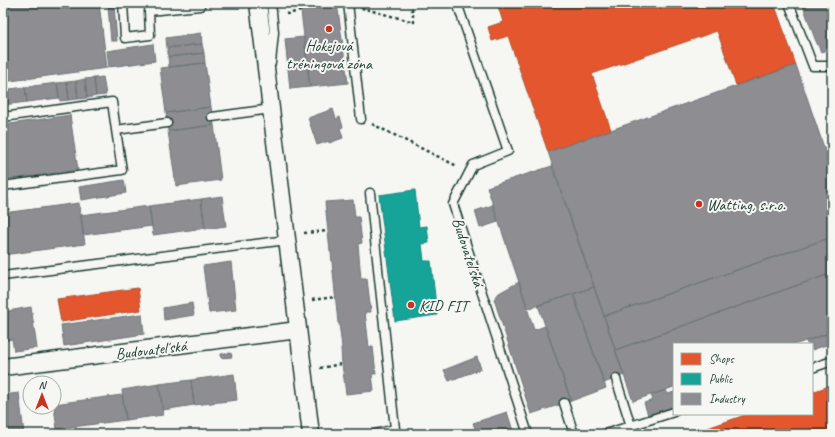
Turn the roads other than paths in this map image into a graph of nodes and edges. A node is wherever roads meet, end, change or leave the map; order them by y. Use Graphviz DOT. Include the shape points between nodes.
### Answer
graph roads {
  1 [pos="123,3"];
  2 [pos="200,3"];
  3 [pos="258,3"];
  4 [pos="271,3"];
  5 [pos="457,3"];
  6 [pos="789,3"];
  7 [pos="348,4"];
  8 [pos="832,66"];
  9 [pos="269,90"];
  10 [pos="271,109"];
  11 [pos="3,117"];
  12 [pos="212,117"];
  13 [pos="361,119"];
  14 [pos="167,124"];
  15 [pos="116,130"];
  16 [pos="3,186"];
  17 [pos="370,193"];
  18 [pos="287,240"];
  19 [pos="3,276"];
  20 [pos="298,330"];
  21 [pos="832,361"];
  22 [pos="3,367"];
  23 [pos="814,368"];
  24 [pos="616,378"];
  25 [pos="564,403"];
  26 [pos="673,412"];
  27 [pos="631,426"];
  28 [pos="311,434"];
  29 [pos="375,434"];
  30 [pos="528,434"];
  31 [pos="574,434"];
  32 [pos="605,434"];
  1 -- 2 [label="lane" via="125,38 150,35 149,11 200,6"];
  3 -- 9 [label="street"];
  4 -- 9 [label="lane" via="274,32"];
  5 -- 30 [label="lane, Budovateľská" via="508,151 473,165 453,204"];
  6 -- 8 [label="lane" via="813,66"];
  7 -- 13 [label="lane"];
  9 -- 10 [label="street"];
  10 -- 12 [label="lane"];
  10 -- 18 [label="street"];
  11 -- 15 [label="lane" via="112,102"];
  14 -- 15 [label="lane"];
  15 -- 16 [label="lane" via="122,170"];
  17 -- 29 [label="lane" via="395,429"];
  18 -- 19 [label="lane"];
  18 -- 20 [label="street"];
  20 -- 22 [label="street, Budovateľská"];
  20 -- 28 [label="street"];
  21 -- 23 [label="lane"];
  24 -- 27 [label="lane"];
  25 -- 31 [label="lane"];
  26 -- 27 [label="lane"];
  27 -- 32 [label="lane"];
}
